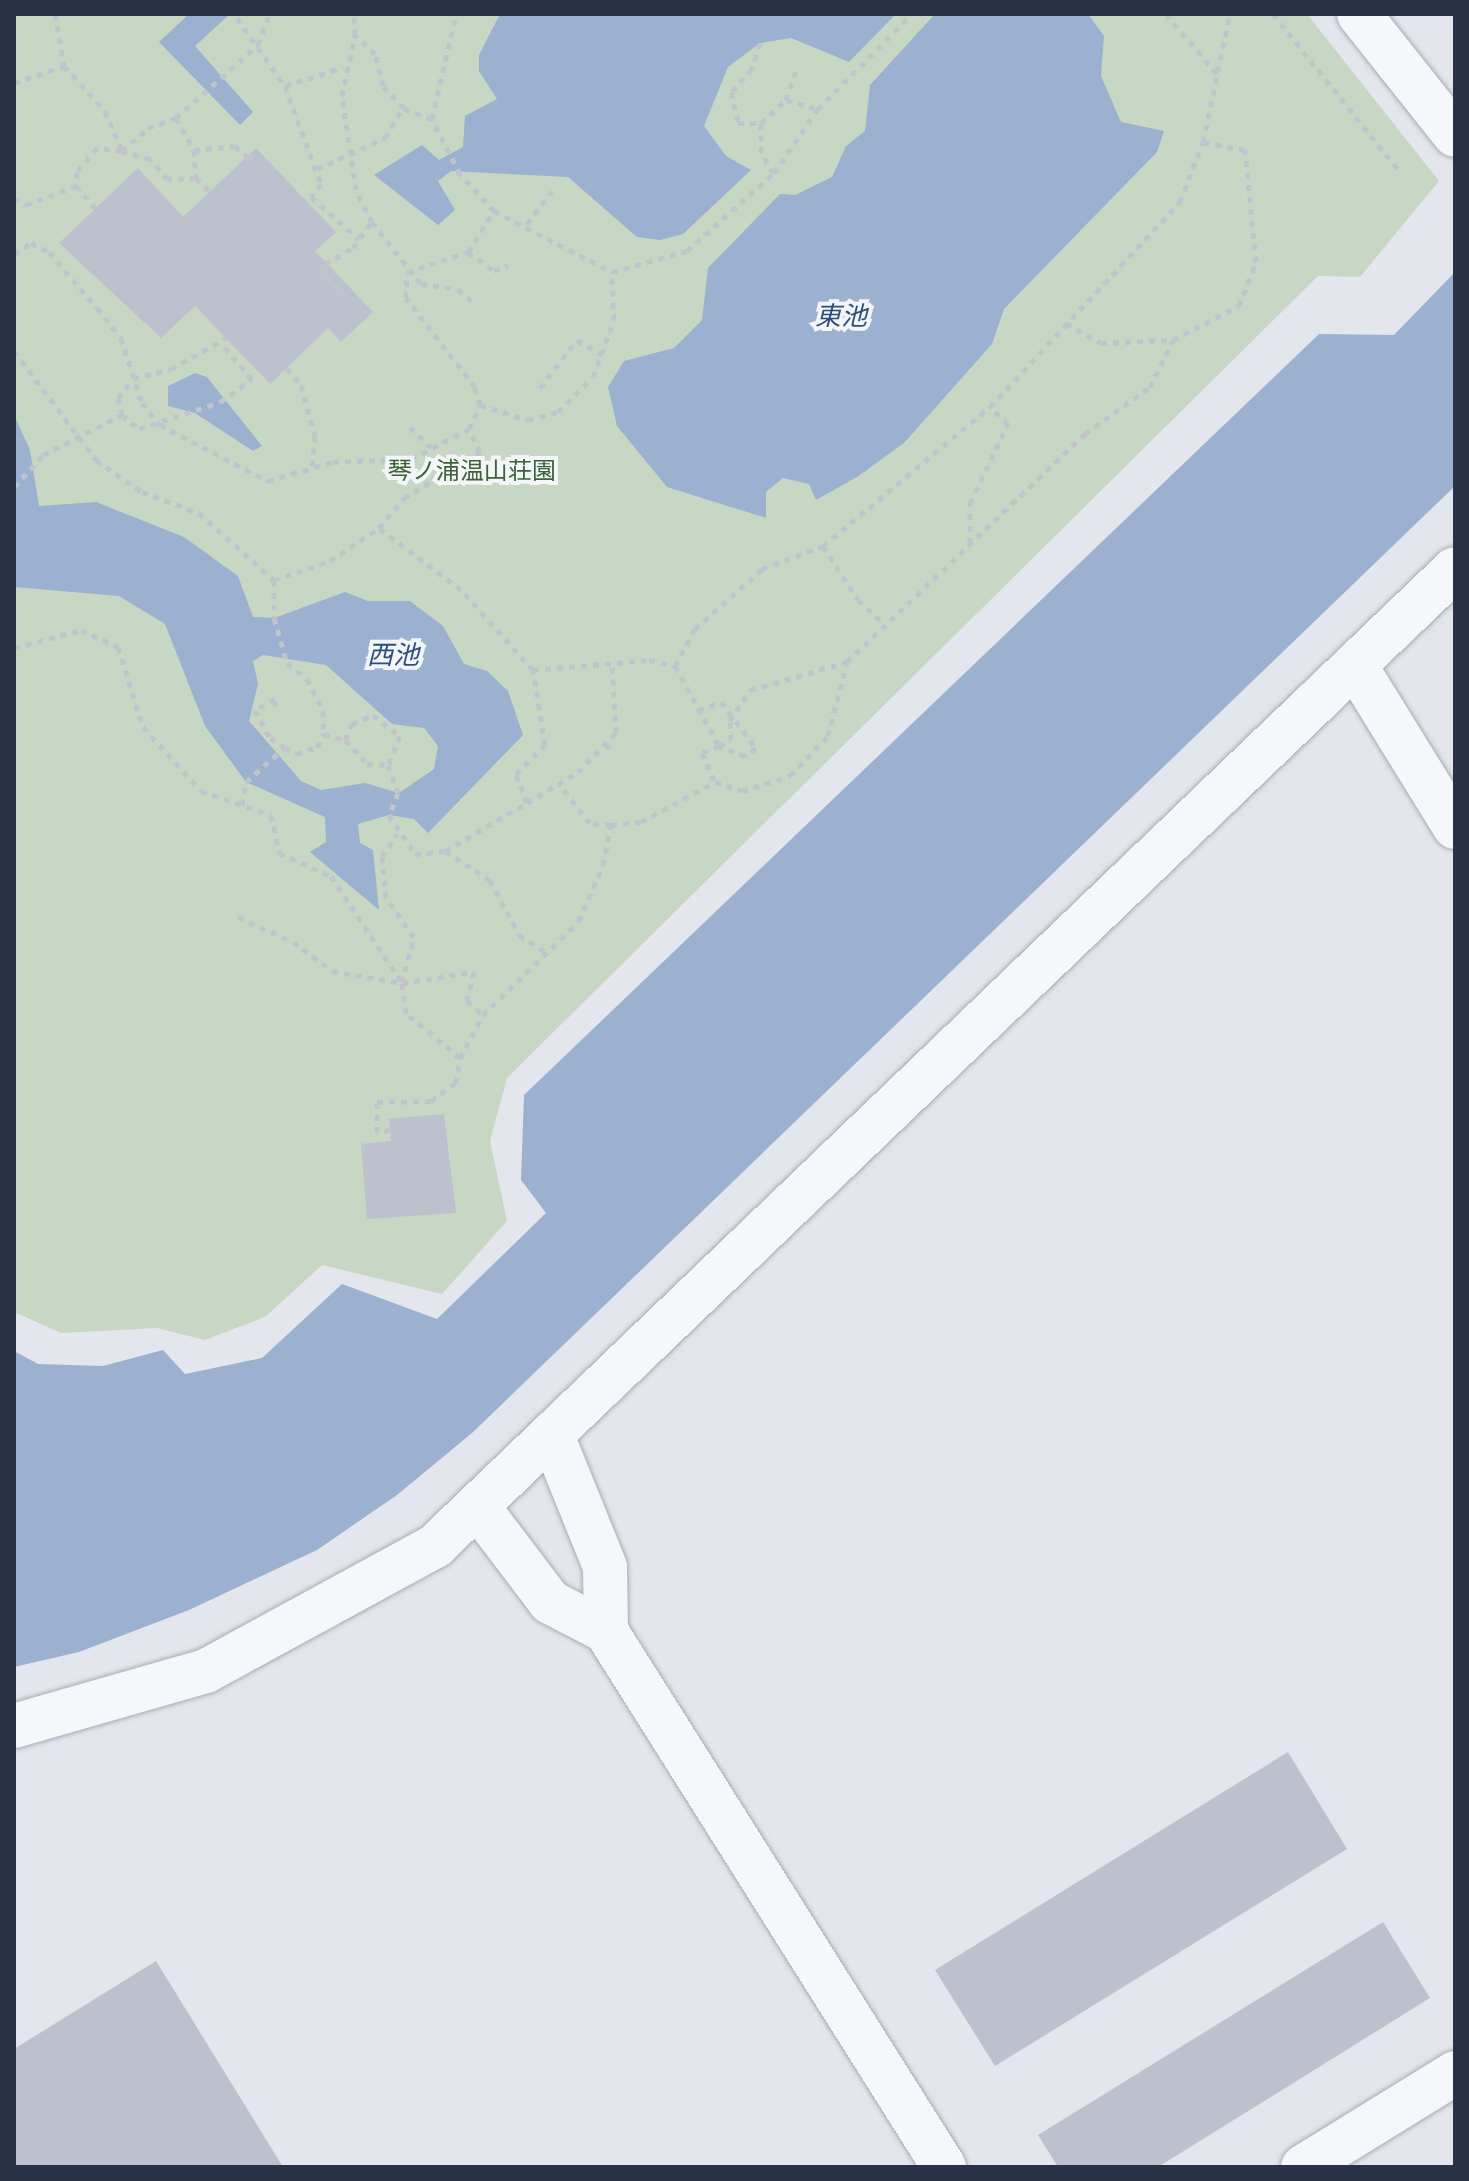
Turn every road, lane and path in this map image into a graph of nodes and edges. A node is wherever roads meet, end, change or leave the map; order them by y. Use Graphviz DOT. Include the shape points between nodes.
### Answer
graph roads {
  1 [pos="55,14"];
  2 [pos="269,14"];
  3 [pos="354,14"];
  4 [pos="456,14"];
  5 [pos="912,14"];
  6 [pos="1166,14"];
  7 [pos="1230,14"];
  8 [pos="1273,14"];
  9 [pos="1359,14"];
  10 [pos="237,18"];
  11 [pos="355,35"];
  12 [pos="760,43"];
  13 [pos="258,45"];
  14 [pos="64,66"];
  15 [pos="343,67"];
  16 [pos="797,68"];
  17 [pos="1217,74"];
  18 [pos="14,83"];
  19 [pos="285,86"];
  20 [pos="786,100"];
  21 [pos="404,108"];
  22 [pos="818,109"];
  23 [pos="176,118"];
  24 [pos="432,119"];
  25 [pos="761,123"];
  26 [pos="1455,135"];
  27 [pos="1203,142"];
  28 [pos="194,150"];
  29 [pos="122,151"];
  30 [pos="255,153"];
  31 [pos="350,160"];
  32 [pos="317,169"];
  33 [pos="774,173"];
  34 [pos="1401,173"];
  35 [pos="196,178"];
  36 [pos="76,186"];
  37 [pos="552,191"];
  38 [pos="210,192"];
  39 [pos="14,198"];
  40 [pos="96,209"];
  41 [pos="494,211"];
  42 [pos="372,222"];
  43 [pos="527,224"];
  44 [pos="359,239"];
  45 [pos="468,252"];
  46 [pos="14,254"];
  47 [pos="508,265"];
  48 [pos="407,272"];
  49 [pos="612,272"];
  50 [pos="339,290"];
  51 [pos="473,302"];
  52 [pos="1066,323"];
  53 [pos="226,338"];
  54 [pos="1173,340"];
  55 [pos="223,346"];
  56 [pos="14,351"];
  57 [pos="602,355"];
  58 [pos="287,368"];
  59 [pos="133,378"];
  60 [pos="540,388"];
  61 [pos="480,405"];
  62 [pos="990,407"];
  63 [pos="122,415"];
  64 [pos="160,425"];
  65 [pos="410,427"];
  66 [pos="469,429"];
  67 [pos="73,436"];
  68 [pos="433,449"];
  69 [pos="312,469"];
  70 [pos="14,487"];
  71 [pos="379,528"];
  72 [pos="970,544"];
  73 [pos="823,546"];
  74 [pos="1455,569"];
  75 [pos="274,580"];
  76 [pos="885,624"];
  77 [pos="14,648"];
  78 [pos="847,662"];
  79 [pos="612,663"];
  80 [pos="675,666"];
  81 [pos="1356,667"];
  82 [pos="533,670"];
  83 [pos="275,706"];
  84 [pos="698,710"];
  85 [pos="324,734"];
  86 [pos="345,740"];
  87 [pos="606,744"];
  88 [pos="719,746"];
  89 [pos="285,747"];
  90 [pos="612,750"];
  91 [pos="388,765"];
  92 [pos="715,782"];
  93 [pos="559,784"];
  94 [pos="527,803"];
  95 [pos="242,805"];
  96 [pos="611,825"];
  97 [pos="1455,827"];
  98 [pos="397,835"];
  99 [pos="445,851"];
  100 [pos="238,917"];
  101 [pos="547,953"];
  102 [pos="402,983"];
  103 [pos="483,1015"];
  104 [pos="460,1058"];
  105 [pos="390,1130"];
  106 [pos="553,1438"];
  107 [pos="478,1507"];
  108 [pos="606,1631"];
  109 [pos="14,1726"];
  110 [pos="1455,2073"];
  111 [pos="944,2167"];
  112 [pos="1303,2167"];
  1 -- 14 [label="path"];
  2 -- 13 [label="path"];
  3 -- 11 [label="path"];
  4 -- 24 [label="path"];
  5 -- 22 [label="path"];
  6 -- 17 [label="path"];
  7 -- 17 [label="path"];
  8 -- 34 [label="path"];
  9 -- 26 [label="street"];
  10 -- 13 [label="path"];
  11 -- 15 [label="path"];
  11 -- 21 [label="path" via="375,54 383,86"];
  12 -- 25 [label="path" via="752,69 731,92 738,123"];
  13 -- 19 [label="path"];
  13 -- 23 [label="path"];
  14 -- 18 [label="path"];
  14 -- 29 [label="path" via="105,111"];
  15 -- 19 [label="path"];
  15 -- 31 [label="path"];
  16 -- 20 [label="path"];
  17 -- 27 [label="path"];
  19 -- 32 [label="path"];
  20 -- 22 [label="path"];
  20 -- 25 [label="path"];
  21 -- 24 [label="path"];
  21 -- 31 [label="path" via="385,138"];
  22 -- 33 [label="path"];
  23 -- 28 [label="path"];
  23 -- 29 [label="path" via="148,128"];
  24 -- 41 [label="path" via="460,174"];
  25 -- 33 [label="path" via="761,153"];
  27 -- 52 [label="path" via="1180,202"];
  27 -- 54 [label="path" via="1245,150 1256,262 1239,306"];
  28 -- 30 [label="path" via="235,146 250,159"];
  28 -- 35 [label="path"];
  29 -- 35 [label="path" via="150,159 168,179"];
  29 -- 36 [label="path" via="97,148 77,172"];
  31 -- 32 [label="path"];
  31 -- 42 [label="path"];
  32 -- 44 [label="path" via="321,184 311,197 318,209"];
  33 -- 49 [label="path" via="687,251"];
  35 -- 38 [label="path"];
  36 -- 39 [label="path" via="26,205"];
  36 -- 40 [label="path"];
  37 -- 43 [label="path"];
  41 -- 43 [label="path"];
  41 -- 45 [label="path"];
  42 -- 44 [label="path"];
  42 -- 48 [label="path"];
  43 -- 49 [label="path"];
  44 -- 50 [label="path" via="325,264 324,274"];
  45 -- 47 [label="path" via="494,271"];
  45 -- 48 [label="path"];
  46 -- 59 [label="path" via="31,243 49,252 121,338"];
  48 -- 51 [label="path"];
  48 -- 61 [label="path" via="406,298 460,364"];
  49 -- 57 [label="path" via="614,320"];
  52 -- 54 [label="path" via="1101,343"];
  52 -- 62 [label="path"];
  53 -- 55 [label="path"];
  54 -- 72 [label="path" via="1150,387 1085,434"];
  55 -- 59 [label="path"];
  55 -- 64 [label="path" via="252,379 220,402"];
  56 -- 67 [label="path"];
  57 -- 60 [label="path" via="577,340"];
  57 -- 61 [label="path" via="593,377 558,412 528,420"];
  58 -- 69 [label="path" via="301,385 315,436"];
  59 -- 63 [label="path" via="118,398"];
  59 -- 64 [label="path"];
  61 -- 66 [label="path"];
  62 -- 72 [label="path" via="1008,424 970,503"];
  62 -- 73 [label="path"];
  63 -- 64 [label="path" via="139,429"];
  63 -- 67 [label="path"];
  64 -- 69 [label="path" via="268,481"];
  65 -- 68 [label="path"];
  66 -- 68 [label="path"];
  66 -- 71 [label="path" via="480,452 404,498"];
  67 -- 70 [label="path" via="43,455"];
  67 -- 75 [label="path" via="142,492 199,513"];
  68 -- 69 [label="path" via="381,465 333,462"];
  71 -- 75 [label="path" via="330,561"];
  71 -- 82 [label="path" via="461,590"];
  72 -- 76 [label="path"];
  73 -- 76 [label="path" via="858,600"];
  73 -- 80 [label="path" via="762,569 695,629"];
  74 -- 81 [label="street"];
  75 -- 85 [label="path" via="274,618 287,663 307,679 323,711"];
  76 -- 78 [label="path"];
  77 -- 95 [label="path" via="81,630 118,647 143,727 201,791"];
  78 -- 88 [label="path" via="750,690 730,721 731,740"];
  78 -- 92 [label="path" via="828,736 790,776 742,791"];
  79 -- 80 [label="path"];
  79 -- 82 [label="path"];
  79 -- 87 [label="path" via="616,733"];
  80 -- 84 [label="path"];
  81 -- 97 [label="street"];
  81 -- 106 [label="street"];
  82 -- 94 [label="path" via="545,745 516,774"];
  83 -- 89 [label="path" via="275,699 255,710 270,738"];
  84 -- 88 [label="path"];
  84 -- 88 [label="path" via="721,702 756,748 745,756"];
  85 -- 86 [label="path"];
  85 -- 89 [label="path" via="317,747 296,754"];
  86 -- 91 [label="path" via="367,764"];
  86 -- 91 [label="path" via="352,724 373,715 400,736"];
  87 -- 90 [label="path"];
  87 -- 93 [label="path" via="581,774"];
  88 -- 92 [label="path" via="702,753"];
  89 -- 95 [label="path" via="246,782"];
  91 -- 98 [label="path" via="398,793 389,815"];
  92 -- 96 [label="path" via="641,822"];
  93 -- 94 [label="path"];
  93 -- 96 [label="path" via="590,823"];
  94 -- 99 [label="path"];
  95 -- 102 [label="path" via="271,815 279,853 331,876"];
  96 -- 101 [label="path" via="579,921"];
  98 -- 99 [label="path" via="415,854"];
  98 -- 102 [label="path" via="382,857 386,898 414,937"];
  99 -- 101 [label="path" via="490,880 519,935"];
  100 -- 102 [label="path" via="293,942 332,971"];
  101 -- 103 [label="path"];
  102 -- 103 [label="path" via="474,972 467,1001"];
  102 -- 104 [label="path" via="406,1013 434,1044"];
  103 -- 104 [label="path"];
  104 -- 105 [label="path" via="456,1083 431,1101 377,1102 377,1132"];
  106 -- 107 [label="street"];
  106 -- 108 [label="street" via="605,1567"];
  107 -- 108 [label="street" via="550,1602"];
  107 -- 109 [label="street" via="435,1546 206,1671"];
  108 -- 111 [label="street"];
  110 -- 112 [label="street"];
}
